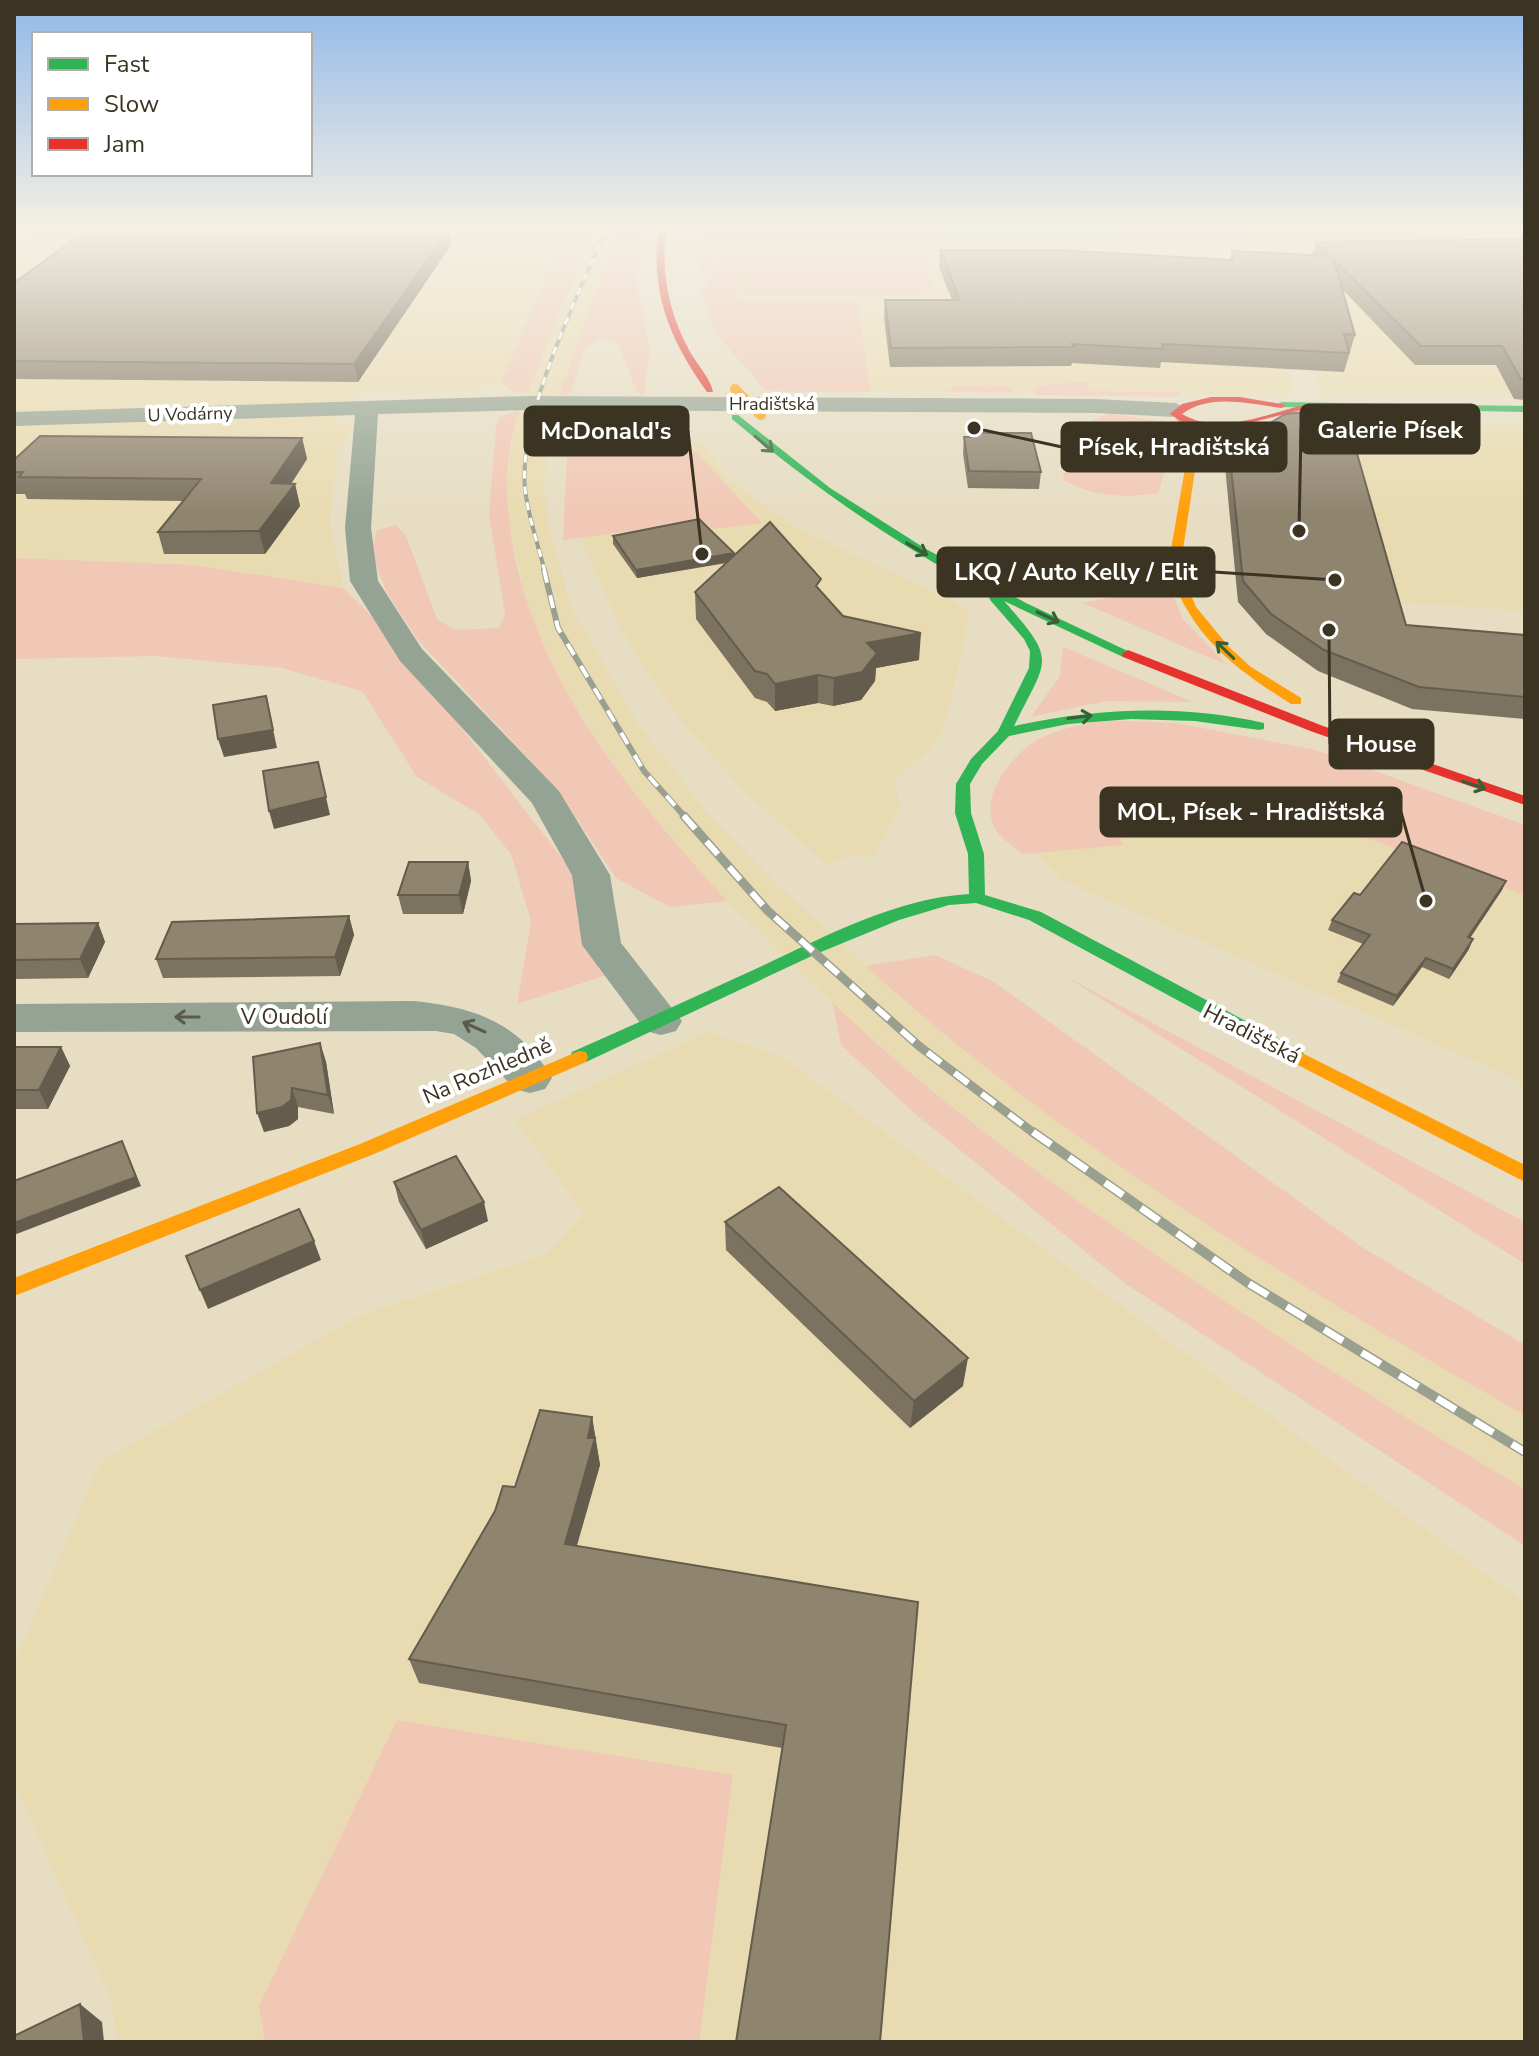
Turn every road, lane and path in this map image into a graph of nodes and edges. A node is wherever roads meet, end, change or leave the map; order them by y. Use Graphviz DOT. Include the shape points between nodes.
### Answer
graph roads {
  1 [pos="667,324"];
  2 [pos="691,324"];
  3 [pos="711,358"];
  4 [pos="731,384"];
  5 [pos="367,408"];
  6 [pos="1525,409"];
  7 [pos="1178,415"];
  8 [pos="1237,415"];
  9 [pos="14,419"];
  10 [pos="1194,445"];
  11 [pos="974,560"];
  12 [pos="1174,569"];
  13 [pos="977,584"];
  14 [pos="1312,710"];
  15 [pos="1004,733"];
  16 [pos="1424,768"];
  17 [pos="1525,781"];
  18 [pos="1525,801"];
  19 [pos="977,898"];
  20 [pos="14,1018"];
  21 [pos="661,1021"];
  22 [pos="530,1078"];
  23 [pos="1525,1174"];
  24 [pos="14,1287"];
  1 -- 13 [label="main road, one-way" via="710,390 774,452 845,504"];
  2 -- 3 [label="main road"];
  4 -- 11 [label="main road, bridge" via="838,477"];
  5 -- 7 [label="street, Hradišťská" via="661,403 1096,406"];
  5 -- 9 [label="street, U Vodárny"];
  5 -- 21 [label="street" via="358,528 364,581 411,655 547,798 591,875 602,945"];
  6 -- 8 [label="main road, Hradišťská" via="1308,407"];
  7 -- 8 [label="main road, Hradišťská" via="1205,426"];
  7 -- 8 [label="main road, Hradišťská" via="1199,400"];
  7 -- 10 [label="main road"];
  8 -- 10 [label="main road"];
  10 -- 12 [label="main road"];
  11 -- 12 [label="main road" via="1039,581 1097,591 1136,587"];
  11 -- 14 [label="main road" via="1145,643"];
  14 -- 12 [label="main road, one-way" via="1224,650 1190,608"];
  13 -- 15 [label="main road" via="1010,612 1036,651 1036,668"];
  13 -- 16 [label="main road, one-way" via="1124,653"];
  14 -- 17 [label="main road"];
  15 -- 16 [label="main road, one-way" via="1100,714 1186,714 1276,730"];
  15 -- 19 [label="main road" via="963,784 963,813 976,854"];
  16 -- 18 [label="main road, one-way"];
  19 -- 21 [label="main road, Na Rozhledně" via="948,900 893,916"];
  19 -- 23 [label="main road, Hradišťská" via="1035,916"];
  22 -- 20 [label="street, V Oudolí, one-way" via="491,1036 476,1025 452,1019"];
  21 -- 22 [label="main road, Na Rozhledně"];
  22 -- 24 [label="main road, Na Rozhledně" via="367,1149"];
}
